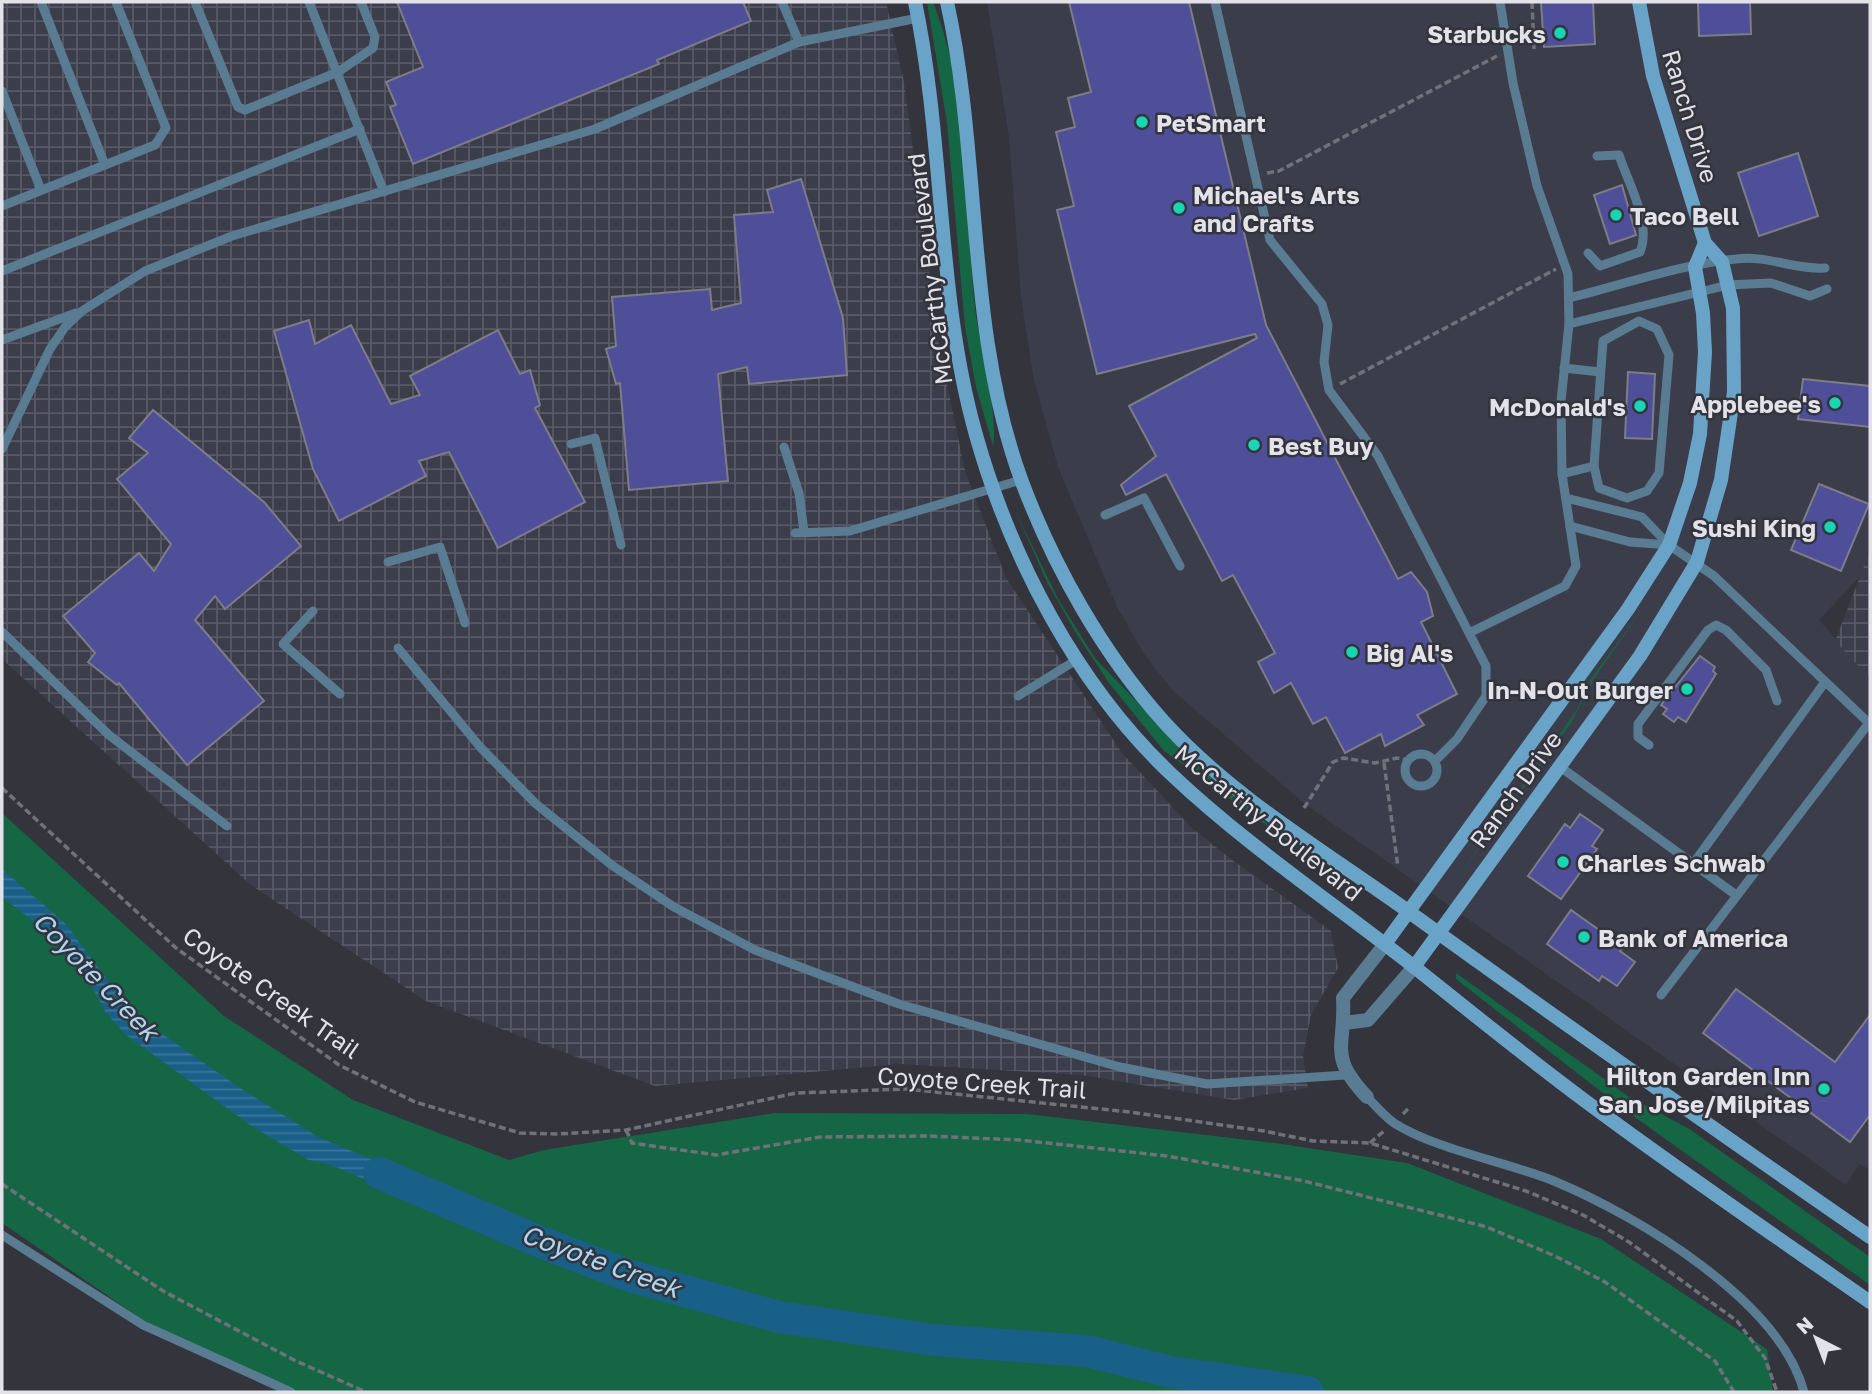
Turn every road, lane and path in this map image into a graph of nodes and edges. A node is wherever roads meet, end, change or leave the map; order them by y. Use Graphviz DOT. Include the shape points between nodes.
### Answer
graph roads {
  1 [pos="41,2"];
  2 [pos="116,2"];
  3 [pos="195,2"];
  4 [pos="309,2"];
  5 [pos="361,2"];
  6 [pos="782,2"];
  7 [pos="915,2"];
  8 [pos="947,2"];
  9 [pos="1215,2"];
  10 [pos="1500,2"];
  11 [pos="1532,2"];
  12 [pos="1639,2"];
  13 [pos="918,18"];
  14 [pos="799,42"];
  15 [pos="1534,49"];
  16 [pos="1508,54"];
  17 [pos="338,72"];
  18 [pos="2,91"];
  19 [pos="360,129"];
  20 [pos="1597,156"];
  21 [pos="105,165"];
  22 [pos="1255,175"];
  23 [pos="41,190"];
  24 [pos="384,192"];
  25 [pos="2,206"];
  26 [pos="1704,243"];
  27 [pos="1588,253"];
  28 [pos="1722,262"];
  29 [pos="1565,264"];
  30 [pos="1695,267"];
  31 [pos="1825,268"];
  32 [pos="2,271"];
  33 [pos="1728,285"];
  34 [pos="1828,289"];
  35 [pos="1699,294"];
  36 [pos="1569,298"];
  37 [pos="82,311"];
  38 [pos="1569,324"];
  39 [pos="2,340"];
  40 [pos="1564,368"];
  41 [pos="1600,372"];
  42 [pos="1329,390"];
  43 [pos="571,444"];
  44 [pos="784,447"];
  45 [pos="2,449"];
  46 [pos="1594,466"];
  47 [pos="1562,474"];
  48 [pos="1021,480"];
  49 [pos="993,489"];
  50 [pos="1566,498"];
  51 [pos="1105,515"];
  52 [pos="1570,526"];
  53 [pos="621,545"];
  54 [pos="1669,545"];
  55 [pos="388,562"];
  56 [pos="1697,562"];
  57 [pos="1180,566"];
  58 [pos="313,611"];
  59 [pos="465,624"];
  60 [pos="2,632"];
  61 [pos="1471,632"];
  62 [pos="398,648"];
  63 [pos="1078,659"];
  64 [pos="1825,682"];
  65 [pos="340,694"];
  66 [pos="1018,696"];
  67 [pos="1777,701"];
  68 [pos="1869,724"];
  69 [pos="1649,745"];
  70 [pos="1409,760"];
  71 [pos="1435,761"];
  72 [pos="1384,763"];
  73 [pos="1559,766"];
  74 [pos="2,788"];
  75 [pos="1304,808"];
  76 [pos="227,826"];
  77 [pos="1693,863"];
  78 [pos="1398,867"];
  79 [pos="1736,895"];
  80 [pos="1408,912"];
  81 [pos="1438,934"];
  82 [pos="1385,944"];
  83 [pos="1414,967"];
  84 [pos="1661,995"];
  85 [pos="1344,1023"];
  86 [pos="1346,1075"];
  87 [pos="1367,1097"];
  88 [pos="626,1130"];
  89 [pos="2,1184"];
  90 [pos="2,1235"];
  91 [pos="1870,1237"];
  92 [pos="1870,1302"];
  93 [pos="291,1392"];
  94 [pos="366,1392"];
  95 [pos="1734,1392"];
  96 [pos="1777,1392"];
  97 [pos="1804,1392"];
  1 -- 21 [label="lane"];
  2 -- 21 [label="lane" via="166,128 155,145"];
  3 -- 17 [label="lane" via="237,107 245,110"];
  4 -- 17 [label="lane"];
  5 -- 17 [label="lane" via="375,37 373,48"];
  6 -- 14 [label="lane"];
  7 -- 13 [label="main road, McCarthy Boulevard"];
  8 -- 48 [label="main road, McCarthy Boulevard" via="969,146 985,320"];
  9 -- 22 [label="lane"];
  10 -- 16 [label="lane"];
  11 -- 15 [label="path"];
  12 -- 26 [label="main road, Ranch Drive" via="1644,43"];
  13 -- 14 [label="lane"];
  13 -- 49 [label="main road, McCarthy Boulevard" via="936,136 956,335 976,435"];
  14 -- 24 [label="lane" via="595,129"];
  16 -- 22 [label="path" via="1279,171"];
  16 -- 29 [label="lane" via="1537,186"];
  17 -- 19 [label="lane"];
  18 -- 23 [label="lane"];
  19 -- 24 [label="lane"];
  19 -- 32 [label="lane"];
  20 -- 27 [label="lane" via="1619,155 1644,241 1640,252 1600,266"];
  21 -- 23 [label="lane"];
  22 -- 42 [label="lane" via="1270,240 1322,304 1328,325 1324,362"];
  23 -- 25 [label="lane"];
  24 -- 37 [label="lane" via="232,236 145,271"];
  26 -- 28 [label="main road, Ranch Drive"];
  26 -- 30 [label="main road, Ranch Drive"];
  28 -- 30 [label="lane"];
  28 -- 31 [label="lane" via="1770,259 1804,269"];
  28 -- 33 [label="main road, Ranch Drive"];
  29 -- 36 [label="lane"];
  29 -- 42 [label="path"];
  30 -- 35 [label="main road, Ranch Drive"];
  30 -- 36 [label="lane"];
  33 -- 34 [label="lane" via="1771,283 1810,296"];
  33 -- 35 [label="lane"];
  33 -- 56 [label="main road, Ranch Drive" via="1735,351 1731,425 1721,480"];
  35 -- 38 [label="lane"];
  35 -- 54 [label="main road, Ranch Drive" via="1705,352 1700,434 1690,483"];
  36 -- 38 [label="lane"];
  37 -- 39 [label="lane"];
  37 -- 45 [label="lane" via="50,349"];
  38 -- 40 [label="lane"];
  40 -- 41 [label="lane"];
  40 -- 47 [label="lane"];
  41 -- 46 [label="lane"];
  41 -- 46 [label="lane" via="1603,341 1639,321 1657,329 1669,355 1659,473 1647,491 1627,498 1599,488"];
  42 -- 61 [label="lane" via="1378,456"];
  43 -- 53 [label="lane" via="595,438"];
  44 -- 49 [label="lane" via="799,493 799,532 850,531"];
  46 -- 47 [label="lane"];
  47 -- 50 [label="lane"];
  48 -- 49 [label="lane"];
  48 -- 80 [label="main road, McCarthy Boulevard" via="1090,619 1165,722 1259,804"];
  49 -- 63 [label="main road, McCarthy Boulevard" via="1037,590"];
  50 -- 52 [label="lane"];
  50 -- 54 [label="lane" via="1642,517"];
  51 -- 57 [label="lane" via="1144,498"];
  52 -- 54 [label="lane" via="1630,542"];
  52 -- 61 [label="lane" via="1576,566 1565,586"];
  54 -- 56 [label="lane"];
  54 -- 80 [label="main road, Ranch Drive" via="1629,609"];
  55 -- 59 [label="lane" via="440,547"];
  56 -- 64 [label="lane"];
  56 -- 73 [label="main road, Ranch Drive" via="1640,656"];
  58 -- 65 [label="lane" via="283,644"];
  60 -- 76 [label="lane" via="110,735"];
  61 -- 71 [label="lane" via="1486,666 1486,696 1457,739"];
  62 -- 86 [label="lane" via="481,748 536,804 664,900 755,950 900,1004 1121,1067 1208,1084"];
  63 -- 66 [label="lane"];
  63 -- 82 [label="main road, McCarthy Boulevard" via="1168,772 1268,856"];
  64 -- 68 [label="lane"];
  64 -- 77 [label="lane"];
  67 -- 69 [label="lane" via="1766,670 1727,630 1716,625 1708,629 1638,724 1638,737"];
  68 -- 79 [label="lane"];
  70 -- 71 [label="lane" via="1419,754"];
  70 -- 71 [label="lane" via="1406,777 1420,787 1436,778"];
  70 -- 72 [label="path"];
  72 -- 75 [label="path" via="1343,758 1332,762"];
  72 -- 78 [label="path"];
  73 -- 77 [label="lane"];
  73 -- 81 [label="main road, Ranch Drive"];
  74 -- 88 [label="path, Coyote Creek Trail" via="176,948 339,1065 415,1102 520,1133"];
  77 -- 79 [label="lane"];
  79 -- 84 [label="lane"];
  80 -- 81 [label="main road, McCarthy Boulevard"];
  80 -- 82 [label="main road, Ranch Drive"];
  81 -- 83 [label="main road, Ranch Drive"];
  81 -- 91 [label="main road, McCarthy Boulevard"];
  82 -- 83 [label="main road, McCarthy Boulevard"];
  82 -- 85 [label="street" via="1343,998"];
  83 -- 85 [label="street" via="1368,1020"];
  83 -- 92 [label="main road, McCarthy Boulevard" via="1601,1113"];
  85 -- 86 [label="street" via="1339,1042"];
  86 -- 87 [label="street"];
  87 -- 97 [label="lane" via="1394,1122 1430,1140 1556,1182 1617,1211 1665,1241 1753,1309 1780,1339"];
  88 -- 95 [label="path" via="632,1143 716,1155 820,1137 1020,1140 1167,1156 1390,1201 1488,1227 1605,1282 1715,1361"];
  88 -- 96 [label="path, Coyote Creek Trail" via="796,1093 906,1089 1130,1112 1313,1141 1370,1143 1526,1191 1583,1215 1629,1242 1737,1321 1765,1358"];
  89 -- 94 [label="path" via="163,1292"];
  90 -- 93 [label="lane" via="143,1325"];
}
